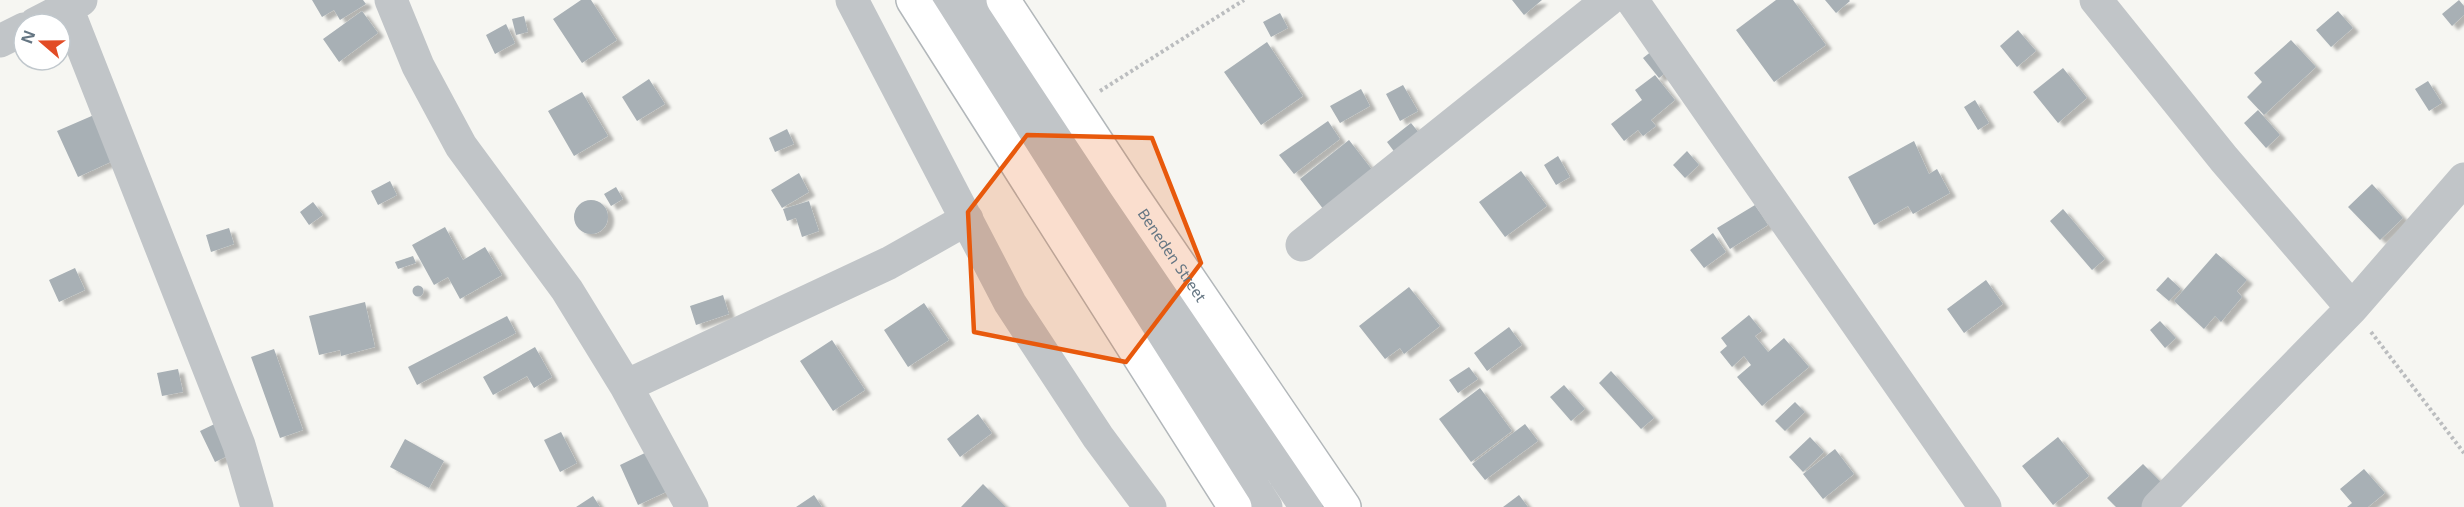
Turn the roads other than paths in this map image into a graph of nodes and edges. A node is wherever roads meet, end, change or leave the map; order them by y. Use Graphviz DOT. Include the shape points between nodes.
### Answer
graph roads {
  1 [pos="391,0"];
  2 [pos="852,0"];
  3 [pos="913,0"];
  4 [pos="938,0"];
  5 [pos="968,0"];
  6 [pos="1003,0"];
  7 [pos="1608,0"];
  8 [pos="1632,0"];
  9 [pos="2096,0"];
  10 [pos="74,4"];
  11 [pos="58,12"];
  12 [pos="2464,179"];
  13 [pos="967,219"];
  14 [pos="1302,245"];
  15 [pos="2352,308"];
  16 [pos="626,386"];
  17 [pos="257,507"];
  18 [pos="692,507"];
  19 [pos="1149,507"];
  20 [pos="1235,507"];
  21 [pos="1266,507"];
  22 [pos="1306,507"];
  23 [pos="1344,507"];
  24 [pos="1985,507"];
  25 [pos="2158,507"];
  1 -- 16 [label="street" via="418,66 461,146 567,290"];
  2 -- 13 [label="street"];
  3 -- 20 [label="main road"];
  4 -- 21 [label="street"];
  5 -- 22 [label="street"];
  6 -- 23 [label="main road, Beneden Street"];
  7 -- 14 [label="street"];
  8 -- 24 [label="street"];
  9 -- 15 [label="street" via="2224,159"];
  10 -- 11 [label="street"];
  10 -- 17 [label="street" via="239,445"];
  12 -- 15 [label="street"];
  13 -- 16 [label="street" via="889,263"];
  13 -- 19 [label="street" via="1010,303"];
  15 -- 25 [label="street"];
  16 -- 18 [label="street"];
}
